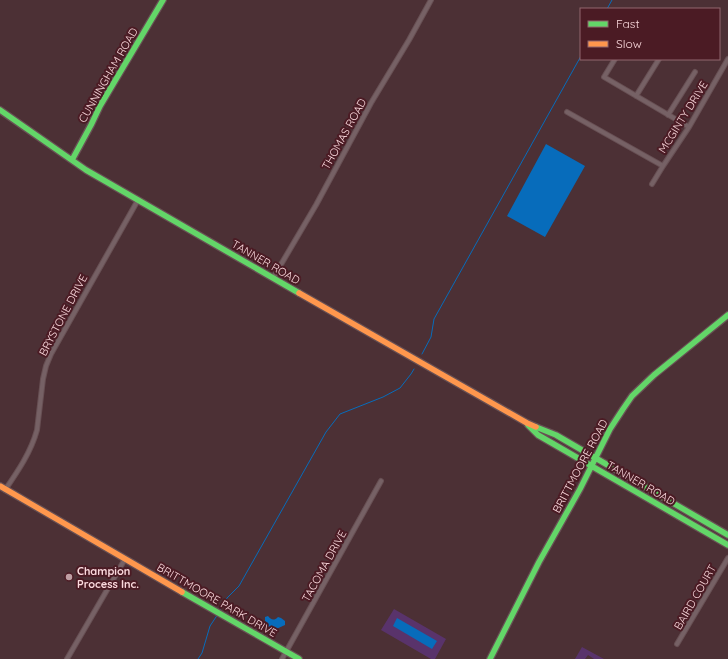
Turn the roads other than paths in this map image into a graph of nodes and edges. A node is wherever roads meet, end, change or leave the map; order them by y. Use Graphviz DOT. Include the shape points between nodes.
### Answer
graph roads {
  1 [pos="163,0"];
  2 [pos="431,0"];
  3 [pos="728,59"];
  4 [pos="613,60"];
  5 [pos="658,60"];
  6 [pos="695,72"];
  7 [pos="636,96"];
  8 [pos="0,110"];
  9 [pos="566,112"];
  10 [pos="668,115"];
  11 [pos="689,127"];
  12 [pos="72,160"];
  13 [pos="663,166"];
  14 [pos="652,184"];
  15 [pos="138,200"];
  16 [pos="273,278"];
  17 [pos="728,315"];
  18 [pos="527,423"];
  19 [pos="595,458"];
  20 [pos="591,466"];
  21 [pos="381,481"];
  22 [pos="3,488"];
  23 [pos="728,535"];
  24 [pos="728,545"];
  25 [pos="728,558"];
  26 [pos="125,559"];
  27 [pos="677,644"];
  28 [pos="287,652"];
  29 [pos="67,659"];
  30 [pos="282,659"];
  31 [pos="299,659"];
  32 [pos="490,659"];
  1 -- 12 [label="main road, CUNNINGHAM ROAD" via="107,93"];
  2 -- 16 [label="street, THOMAS ROAD"];
  3 -- 11 [label="street, MCGINTY DRIVE"];
  4 -- 7 [label="street" via="604,77"];
  5 -- 7 [label="street"];
  6 -- 10 [label="street"];
  7 -- 10 [label="street"];
  8 -- 12 [label="main road, TANNER ROAD"];
  9 -- 13 [label="street"];
  10 -- 11 [label="street"];
  11 -- 13 [label="street, MCGINTY DRIVE"];
  12 -- 15 [label="main road, TANNER ROAD"];
  13 -- 14 [label="street, MCGINTY DRIVE"];
  15 -- 16 [label="main road, TANNER ROAD"];
  15 -- 22 [label="street, BRYSTONE DRIVE" via="51,354 43,379 36,437"];
  16 -- 18 [label="main road, TANNER ROAD"];
  17 -- 19 [label="main road, BRITTMOORE ROAD" via="632,396"];
  18 -- 19 [label="main road, TANNER ROAD" via="556,435"];
  18 -- 20 [label="main road, TANNER ROAD" via="538,435"];
  19 -- 20 [label="main road, BRITTMOORE ROAD"];
  19 -- 23 [label="main road, TANNER ROAD"];
  20 -- 24 [label="main road, TANNER ROAD"];
  20 -- 32 [label="main road, BRITTMOORE ROAD"];
  21 -- 28 [label="street, TACOMA DRIVE"];
  22 -- 26 [label="main road, BRITTMOORE PARK DRIVE"];
  25 -- 27 [label="street, BAIRD COURT"];
  26 -- 28 [label="main road, BRITTMOORE PARK DRIVE"];
  26 -- 29 [label="street"];
  28 -- 30 [label="street, TACOMA DRIVE"];
  28 -- 31 [label="main road, BRITTMOORE PARK DRIVE"];
}
